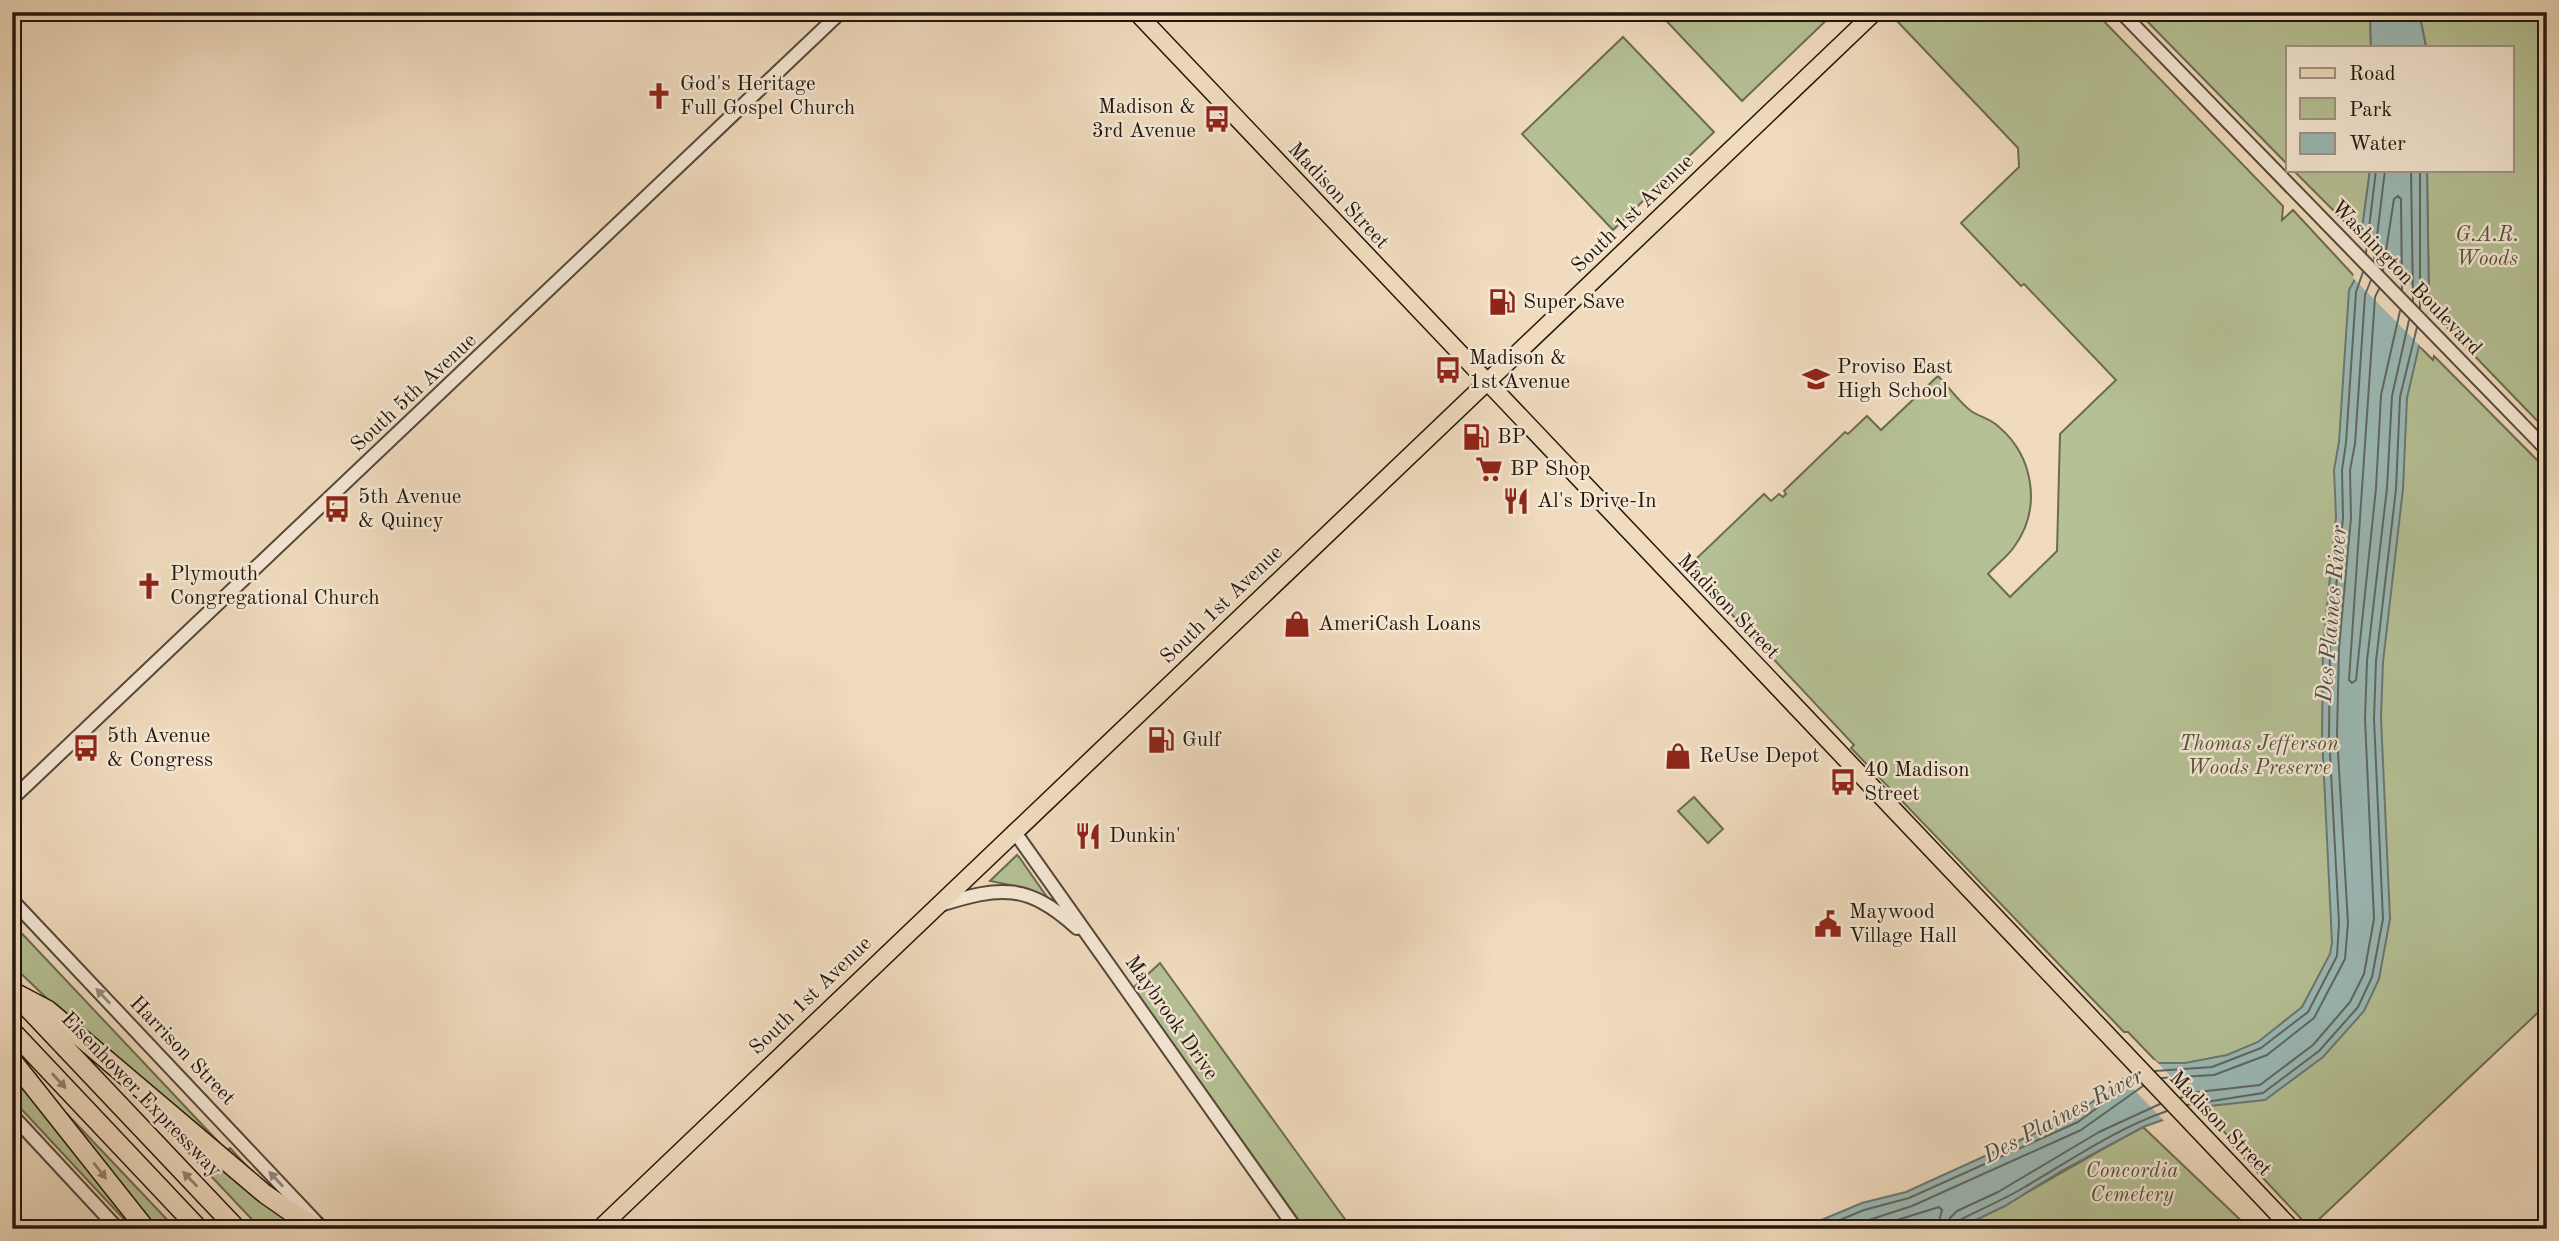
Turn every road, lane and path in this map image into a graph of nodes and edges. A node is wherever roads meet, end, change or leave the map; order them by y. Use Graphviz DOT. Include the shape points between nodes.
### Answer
graph roads {
  1 [pos="841,12"];
  2 [pos="1136,12"];
  3 [pos="1875,12"];
  4 [pos="2121,12"];
  5 [pos="1487,384"];
  6 [pos="2547,450"];
  7 [pos="12,799"];
  8 [pos="1014,831"];
  9 [pos="12,900"];
  10 [pos="935,906"];
  11 [pos="1095,944"];
  12 [pos="12,991"];
  13 [pos="12,1031"];
  14 [pos="12,1060"];
  15 [pos="12,1115"];
  16 [pos="118,1229"];
  17 [pos="146,1229"];
  18 [pos="199,1229"];
  19 [pos="237,1229"];
  20 [pos="322,1229"];
  21 [pos="599,1229"];
  22 [pos="1296,1229"];
  23 [pos="2291,1229"];
  1 -- 7 [label="street, South 5th Avenue"];
  2 -- 5 [label="main road, Madison Street"];
  3 -- 5 [label="main road, South 1st Avenue"];
  4 -- 6 [label="street, Washington Boulevard"];
  5 -- 8 [label="main road, South 1st Avenue"];
  5 -- 23 [label="main road, Madison Street"];
  8 -- 10 [label="main road, South 1st Avenue"];
  8 -- 11 [label="street, Maybrook Drive"];
  20 -- 9 [label="street, Harrison Street, one-way"];
  10 -- 11 [label="street" via="986,891 1010,891 1052,906"];
  10 -- 21 [label="main road, South 1st Avenue"];
  11 -- 22 [label="street, Maybrook Drive"];
  19 -- 12 [label="highway, Eisenhower Expressway, one-way"];
  12 -- 20 [label="highway" via="48,1010 265,1194"];
  13 -- 18 [label="highway, one-way"];
  14 -- 17 [label="highway, one-way"];
  15 -- 16 [label="street"];
}
